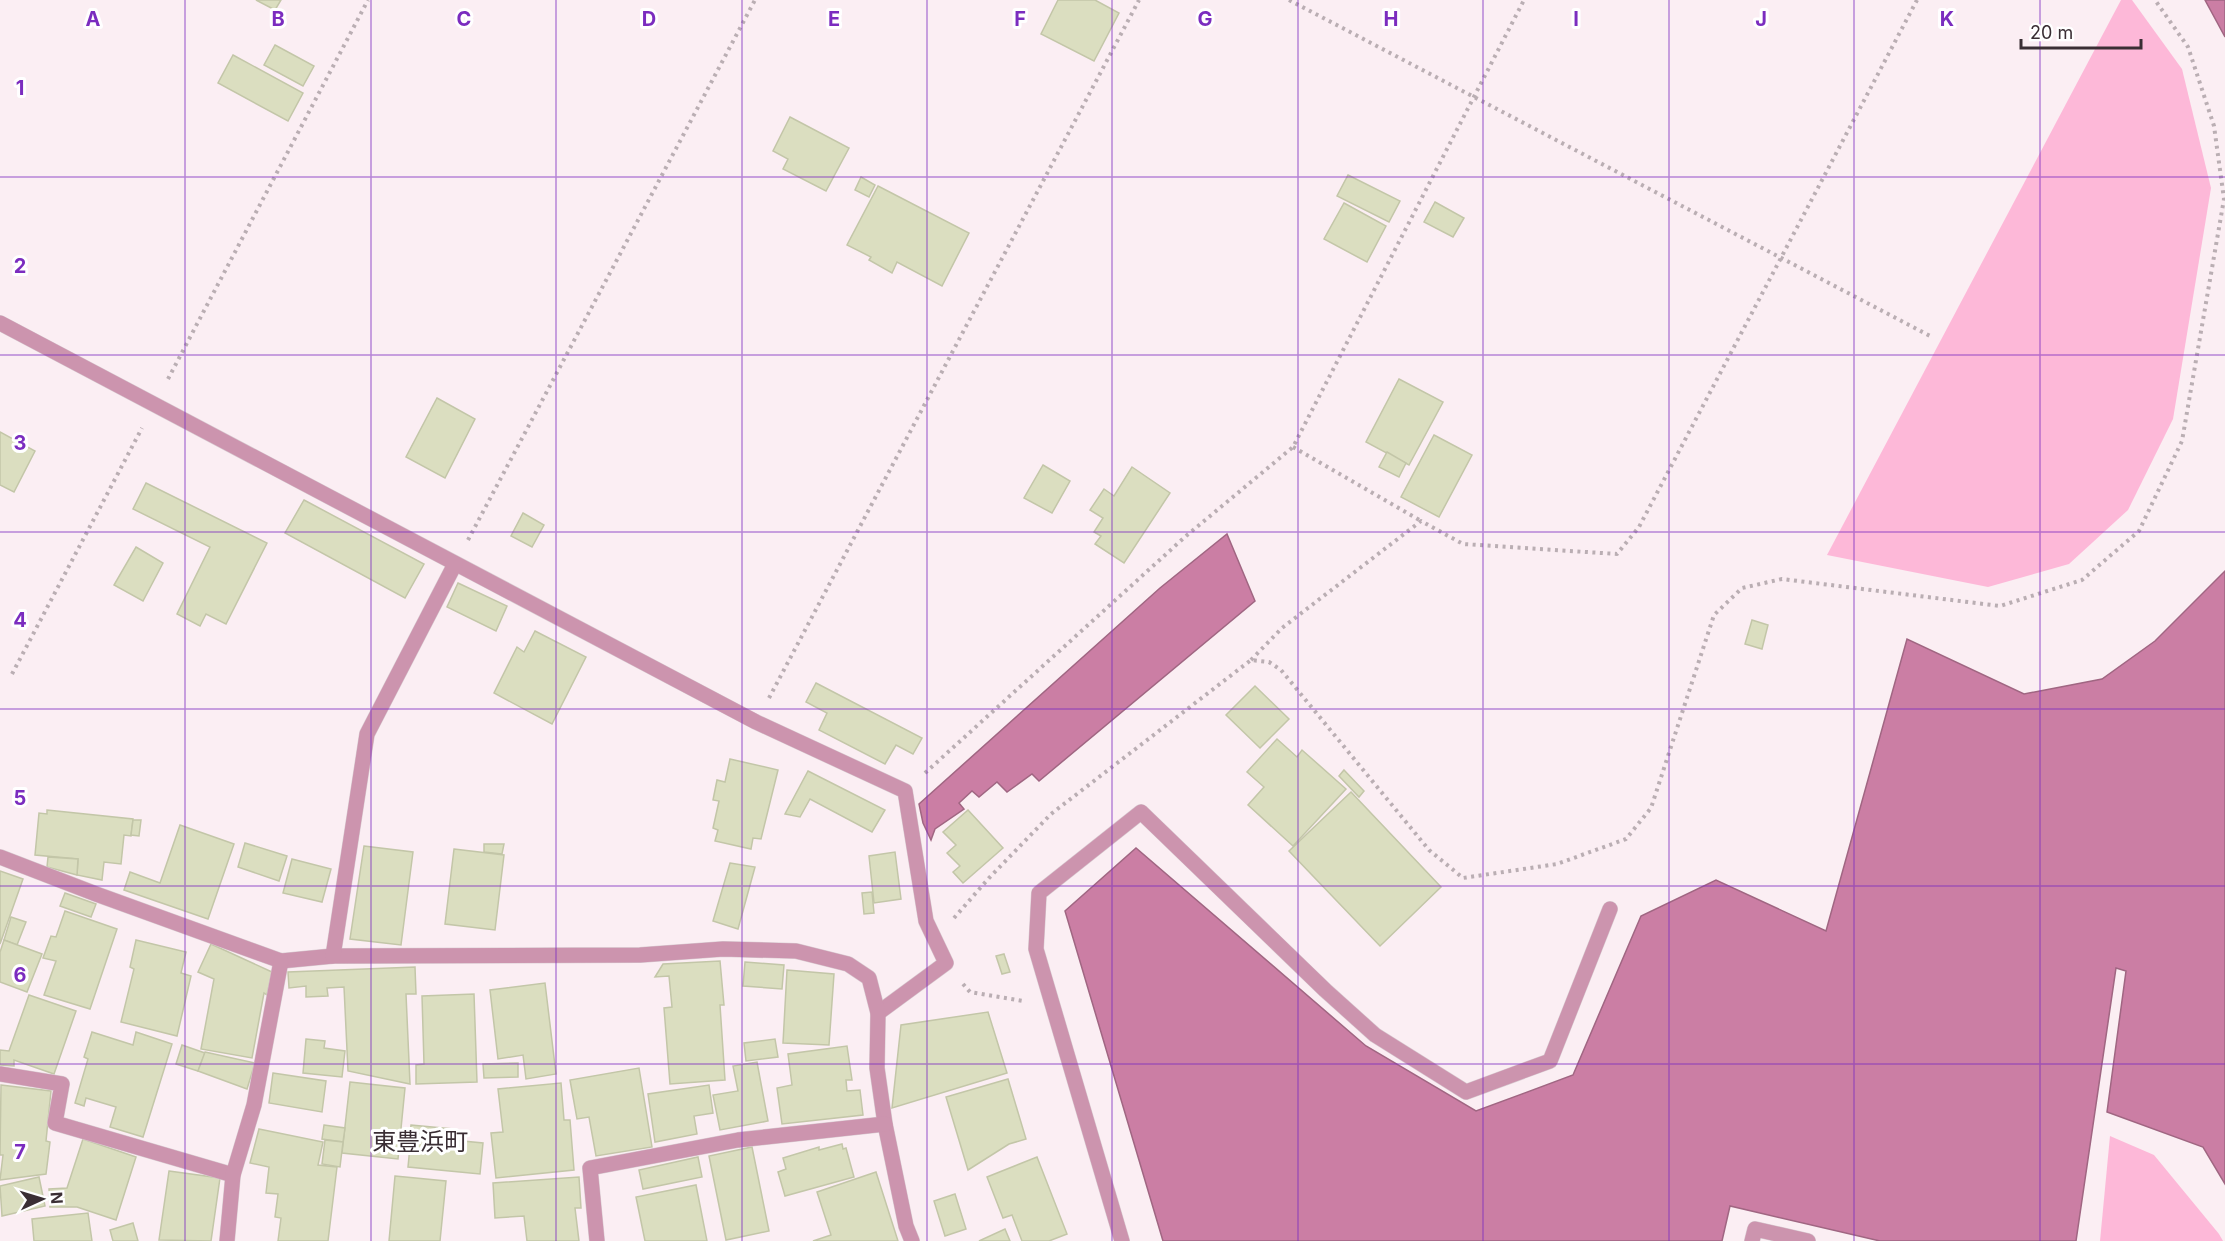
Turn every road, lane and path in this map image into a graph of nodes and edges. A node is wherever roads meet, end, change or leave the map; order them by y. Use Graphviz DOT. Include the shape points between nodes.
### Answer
graph roads {
  1 [pos="368,0"];
  2 [pos="755,0"];
  3 [pos="1139,0"];
  4 [pos="1289,0"];
  5 [pos="1524,0"];
  6 [pos="1917,0"];
  7 [pos="2156,0"];
  8 [pos="1474,97"];
  9 [pos="1781,258"];
  10 [pos="0,323"];
  11 [pos="1932,337"];
  12 [pos="154,404"];
  13 [pos="1293,447"];
  14 [pos="1421,521"];
  15 [pos="455,564"];
  16 [pos="1251,660"];
  17 [pos="12,674"];
  18 [pos="756,722"];
  19 [pos="905,791"];
  20 [pos="0,857"];
  21 [pos="1610,909"];
  22 [pos="333,957"];
  23 [pos="281,961"];
  24 [pos="946,963"];
  25 [pos="1052,1006"];
  26 [pos="878,1013"];
  27 [pos="0,1074"];
  28 [pos="885,1124"];
  29 [pos="233,1175"];
  30 [pos="227,1241"];
  31 [pos="597,1241"];
  32 [pos="912,1241"];
  33 [pos="1122,1241"];
  34 [pos="1752,1241"];
  35 [pos="1808,1241"];
  1 -- 12 [label="path"];
  2 -- 15 [label="path"];
  3 -- 18 [label="path"];
  4 -- 8 [label="path"];
  5 -- 8 [label="path"];
  6 -- 9 [label="path"];
  7 -- 16 [label="path" via="2188,47 2214,126 2224,199 2182,441 2139,531 2082,580 2000,606 1782,579 1742,588 1714,615 1651,808 1626,839 1557,864 1463,878 1430,850 1281,670 1269,662"];
  8 -- 9 [label="path"];
  8 -- 13 [label="path"];
  9 -- 11 [label="path"];
  9 -- 14 [label="path" via="1639,527 1617,555 1462,544"];
  10 -- 12 [label="street"];
  12 -- 15 [label="street"];
  12 -- 17 [label="path"];
  13 -- 14 [label="path"];
  13 -- 19 [label="path" via="1186,536"];
  14 -- 16 [label="path" via="1282,628"];
  15 -- 18 [label="street"];
  15 -- 22 [label="street" via="367,734"];
  16 -- 24 [label="path" via="1051,814 953,919"];
  18 -- 19 [label="street"];
  19 -- 24 [label="street" via="926,921"];
  20 -- 23 [label="street"];
  21 -- 25 [label="street" via="1550,1061 1466,1092 1375,1035 1141,812 1039,893 1036,949"];
  22 -- 23 [label="street"];
  22 -- 26 [label="street" via="796,951 848,964 869,978"];
  23 -- 29 [label="street" via="254,1105"];
  24 -- 25 [label="path" via="970,992"];
  24 -- 26 [label="street"];
  25 -- 33 [label="street"];
  26 -- 28 [label="street" via="877,1068"];
  27 -- 29 [label="street" via="62,1084 55,1123"];
  28 -- 31 [label="street" via="738,1140 590,1168"];
  28 -- 32 [label="street"];
  29 -- 30 [label="street"];
  34 -- 35 [label="street" via="1755,1229"];
}
